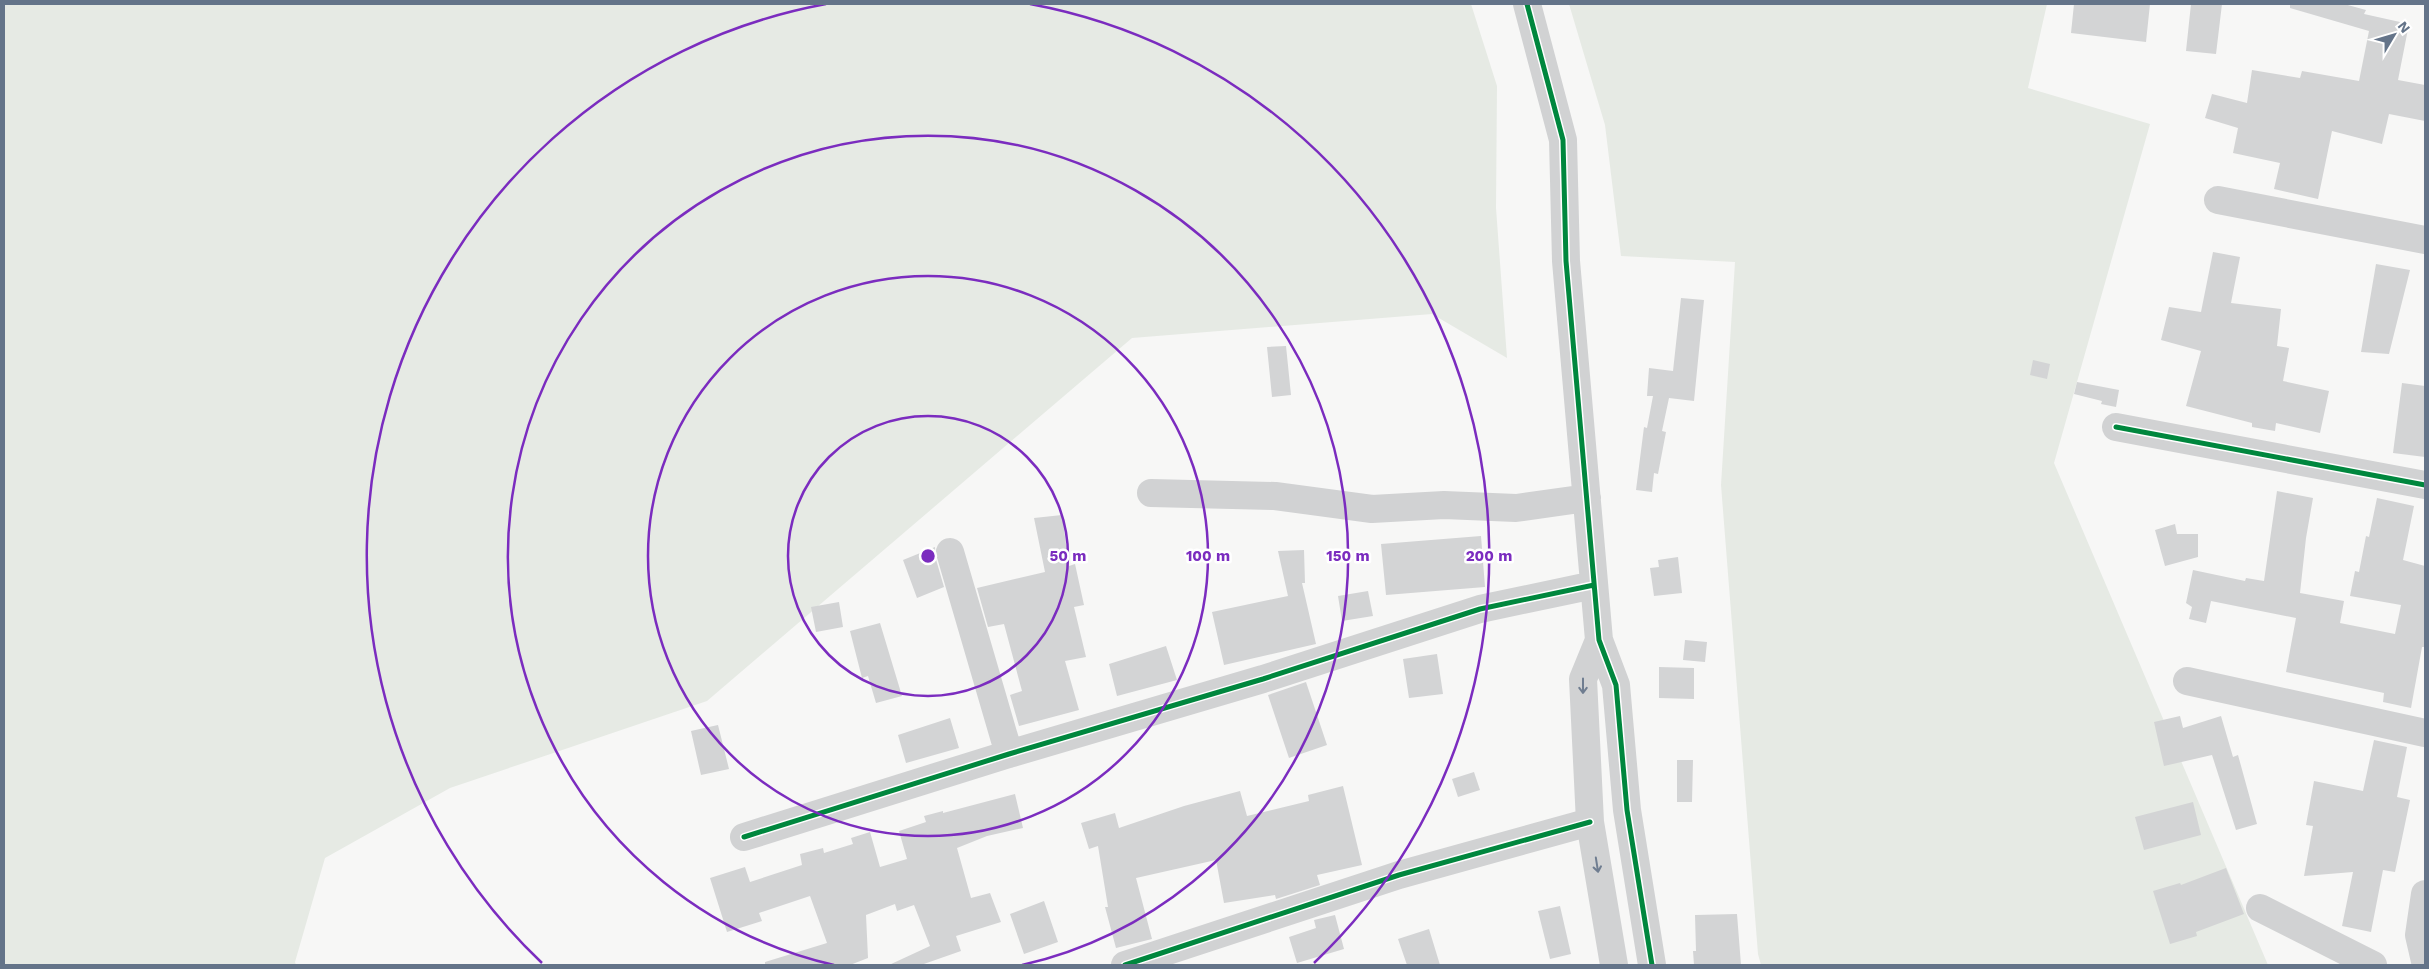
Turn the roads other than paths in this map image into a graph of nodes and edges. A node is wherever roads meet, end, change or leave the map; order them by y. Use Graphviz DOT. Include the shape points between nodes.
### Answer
graph roads {
  1 [pos="1527,4"];
  2 [pos="2218,200"];
  3 [pos="2425,240"];
  4 [pos="2116,427"];
  5 [pos="2425,485"];
  6 [pos="1151,493"];
  7 [pos="1587,498"];
  8 [pos="950,552"];
  9 [pos="1594,585"];
  10 [pos="1599,640"];
  11 [pos="2187,681"];
  12 [pos="2425,733"];
  13 [pos="1009,754"];
  14 [pos="1590,822"];
  15 [pos="744,837"];
  16 [pos="2425,894"];
  17 [pos="2260,908"];
  18 [pos="2425,961"];
  19 [pos="1125,965"];
  20 [pos="1614,965"];
  21 [pos="1652,965"];
  22 [pos="2373,965"];
  1 -- 7 [label="street" via="1563,140 1566,261"];
  2 -- 3 [label="street"];
  4 -- 5 [label="street"];
  6 -- 7 [label="street" via="1275,496 1372,509 1444,505 1516,508"];
  7 -- 9 [label="street"];
  8 -- 13 [label="street"];
  9 -- 10 [label="street"];
  9 -- 13 [label="street" via="1480,609 1262,679"];
  10 -- 14 [label="street, one-way" via="1582,679"];
  10 -- 21 [label="street" via="1616,685 1626,810"];
  11 -- 12 [label="street"];
  13 -- 15 [label="street"];
  14 -- 19 [label="street" via="1399,875"];
  14 -- 20 [label="street, one-way"];
  16 -- 18 [label="street" via="2418,934"];
  17 -- 22 [label="street"];
}
